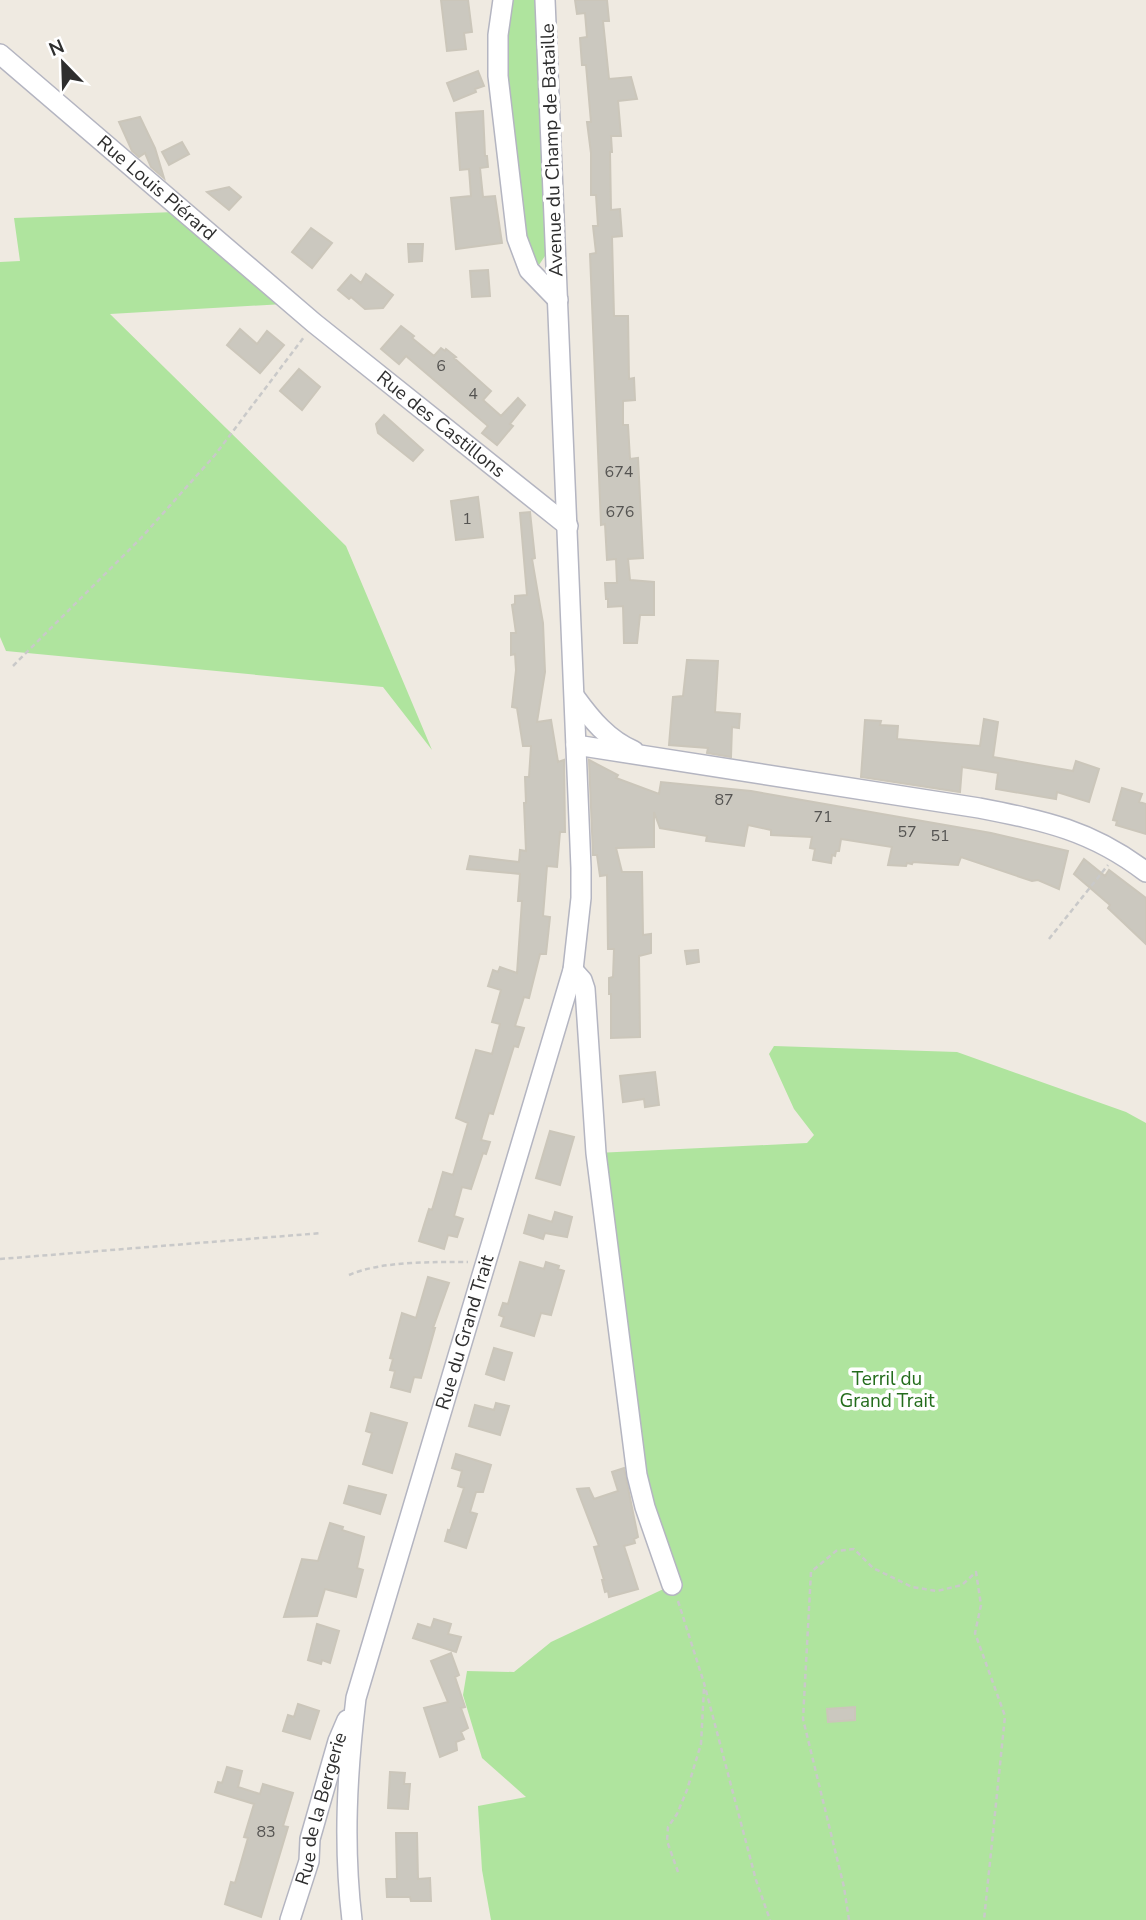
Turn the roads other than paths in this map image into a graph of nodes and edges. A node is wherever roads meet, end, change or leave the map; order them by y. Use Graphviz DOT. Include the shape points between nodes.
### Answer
graph roads {
  1 [pos="503,0"];
  2 [pos="545,0"];
  3 [pos="0,54"];
  4 [pos="558,300"];
  5 [pos="314,323"];
  6 [pos="568,526"];
  7 [pos="575,697"];
  8 [pos="607,733"];
  9 [pos="575,738"];
  10 [pos="651,758"];
  11 [pos="1146,872"];
  12 [pos="573,970"];
  13 [pos="672,1585"];
  14 [pos="356,1698"];
  15 [pos="320,1806"];
  16 [pos="346,1811"];
  17 [pos="346,1832"];
  18 [pos="310,1850"];
  19 [pos="290,1920"];
  20 [pos="352,1920"];
  1 -- 4 [label="street" via="498,76 517,238 529,270"];
  2 -- 4 [label="street, Avenue du Champ de Bataille"];
  3 -- 5 [label="street, Rue Louis Piérard"];
  4 -- 6 [label="street, Avenue du Champ de Bataille"];
  5 -- 6 [label="street, Rue des Castillons"];
  6 -- 7 [label="street, Rue du Grand Trait"];
  7 -- 8 [label="street"];
  7 -- 9 [label="street, Rue du Grand Trait"];
  8 -- 9 [label="street"];
  8 -- 10 [label="street"];
  9 -- 10 [label="street"];
  9 -- 12 [label="street, Rue du Grand Trait" via="581,898"];
  10 -- 11 [label="street" via="1029,818 1075,831"];
  12 -- 13 [label="street" via="585,989 596,1153 637,1475"];
  12 -- 14 [label="street, Rue du Grand Trait"];
  14 -- 15 [label="street, Rue de la Bergerie"];
  14 -- 16 [label="street, Rue du Grand Trait"];
  15 -- 16 [label="street" via="332,1803"];
  15 -- 18 [label="street, Rue de la Bergerie"];
  16 -- 17 [label="street, Rue du Grand Trait"];
  17 -- 18 [label="street" via="322,1835"];
  17 -- 20 [label="street, Rue du Grand Trait"];
  18 -- 19 [label="street, Rue de la Bergerie"];
}
